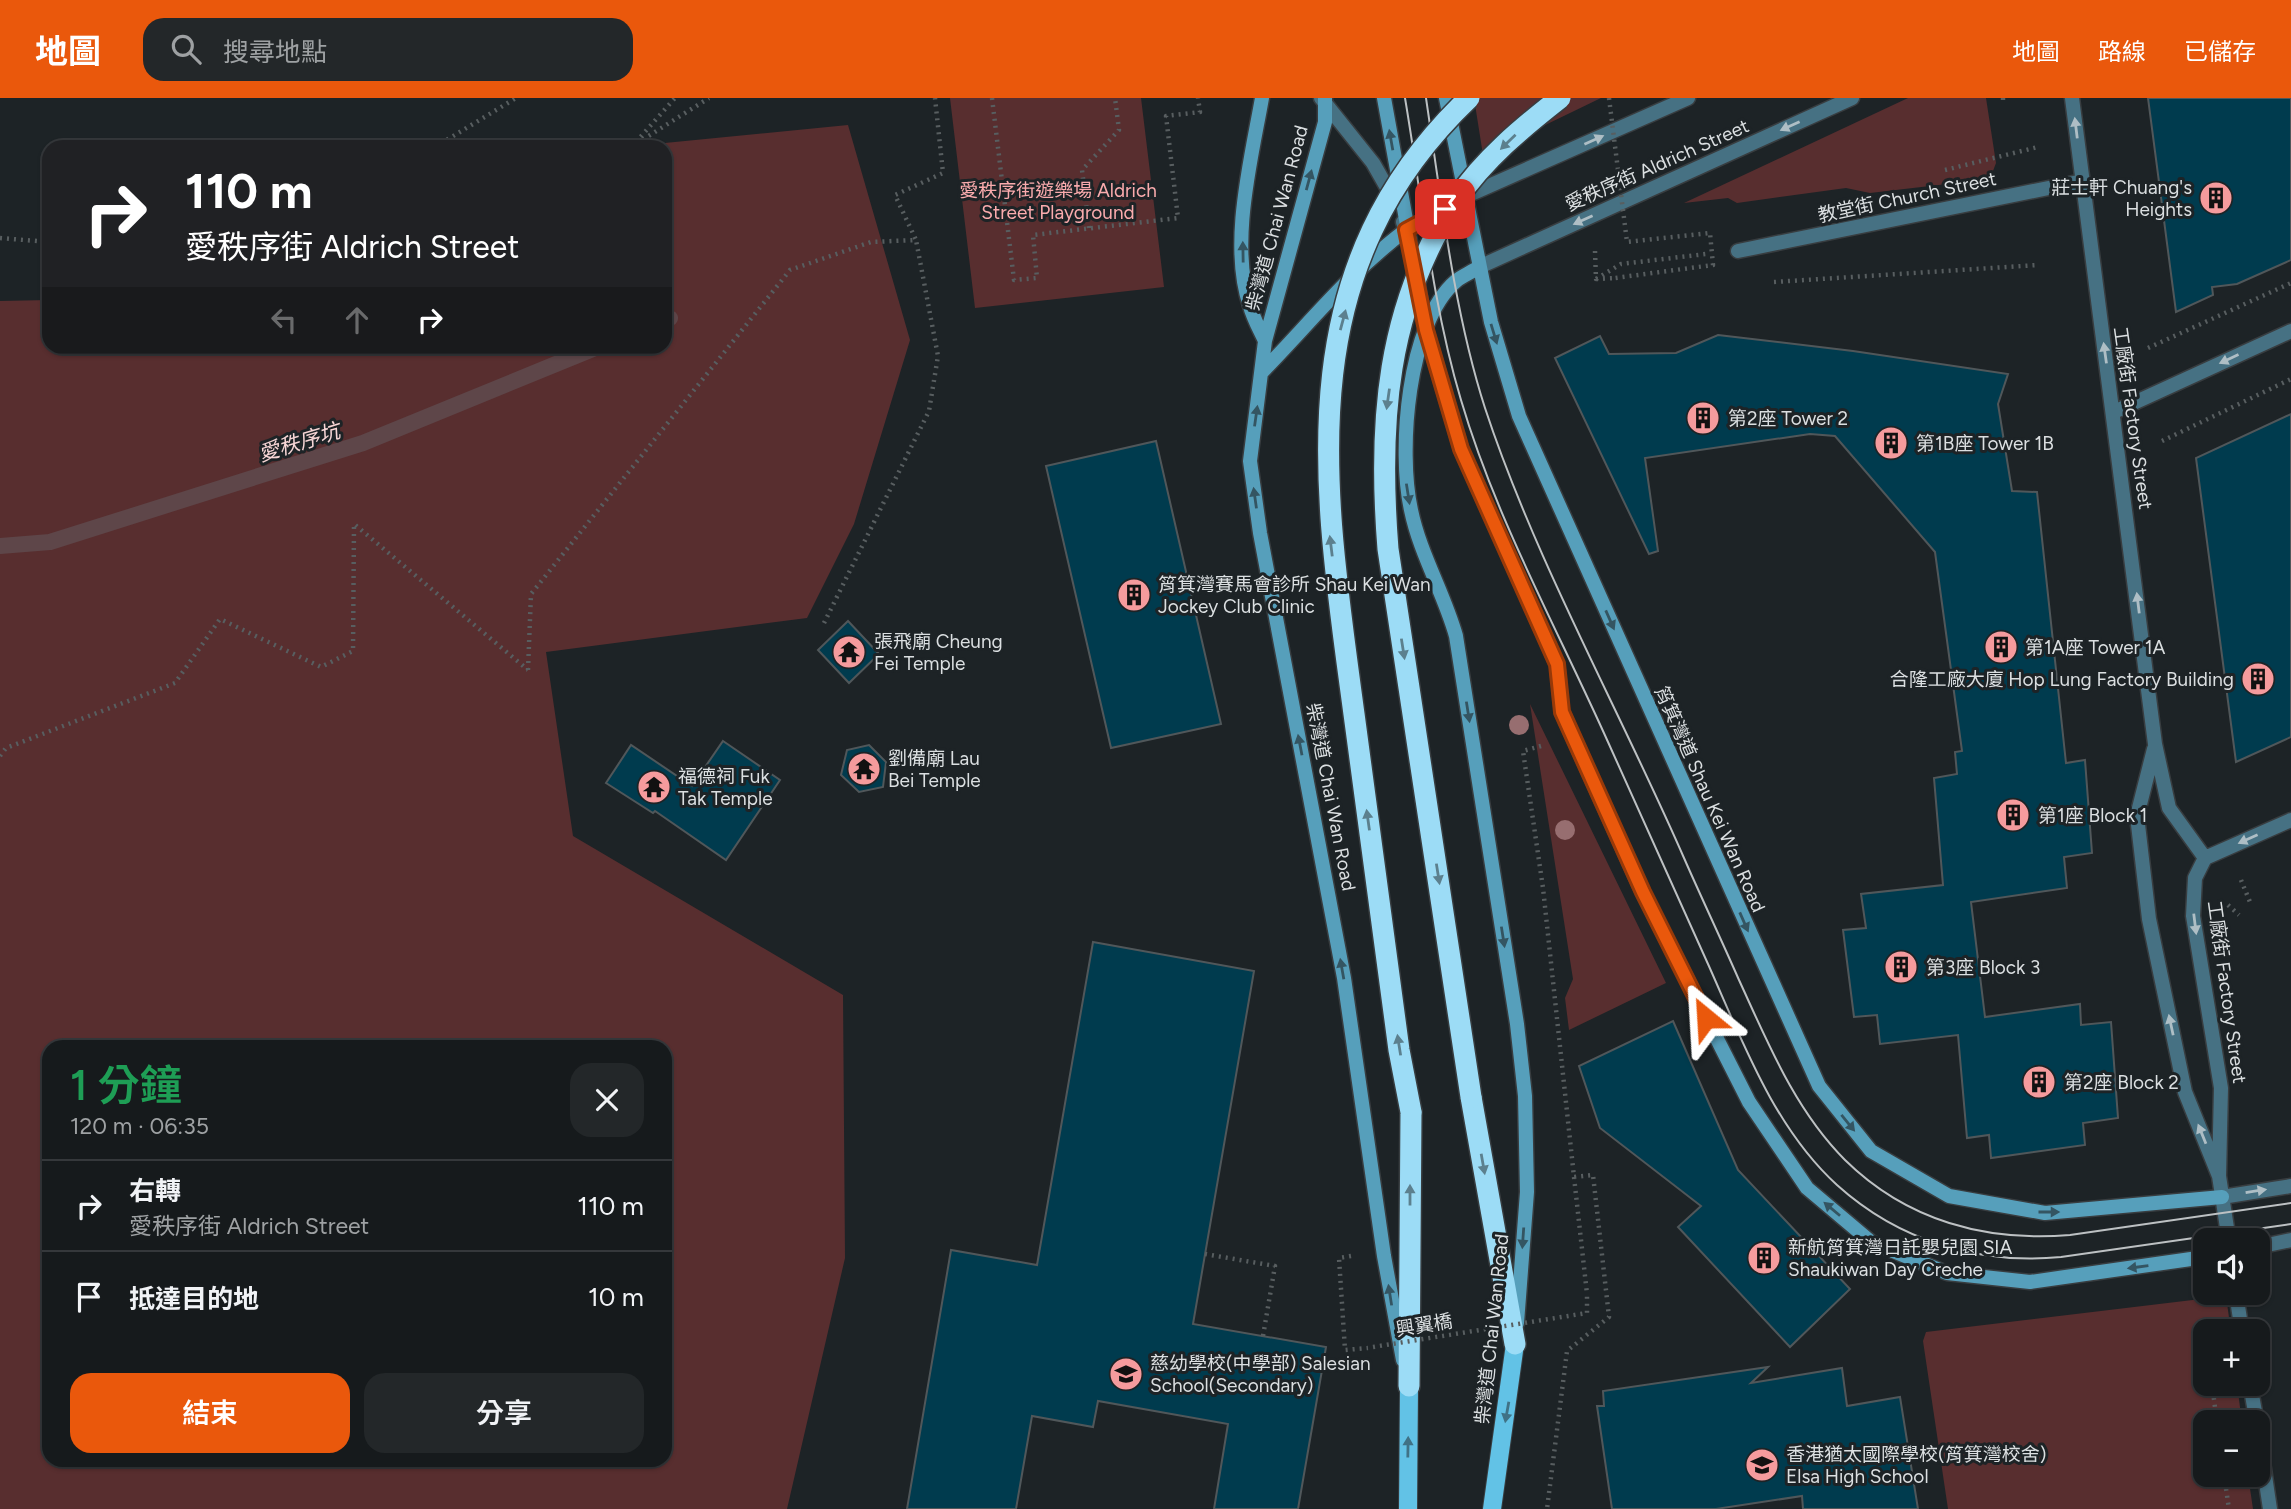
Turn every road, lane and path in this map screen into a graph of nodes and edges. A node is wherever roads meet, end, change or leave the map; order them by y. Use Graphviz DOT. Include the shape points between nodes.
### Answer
graph roads {
  1 [pos="516,98"];
  2 [pos="676,98"];
  3 [pos="709,98"];
  4 [pos="935,98"];
  5 [pos="992,98"];
  6 [pos="1115,98"];
  7 [pos="1198,98"];
  8 [pos="1262,98"];
  9 [pos="1384,98"];
  10 [pos="1447,98"];
  11 [pos="1469,98"];
  12 [pos="1560,98"];
  13 [pos="1609,98"];
  14 [pos="1688,98"];
  15 [pos="1852,98"];
  16 [pos="2073,98"];
  17 [pos="1324,99"];
  18 [pos="447,140"];
  19 [pos="638,140"];
  20 [pos="643,140"];
  21 [pos="2083,180"];
  22 [pos="1464,197"];
  23 [pos="1089,228"];
  24 [pos="1406,230"];
  25 [pos="0,238"];
  26 [pos="916,240"];
  27 [pos="42,241"];
  28 [pos="1738,251"];
  29 [pos="2038,265"];
  30 [pos="1479,267"];
  31 [pos="1615,278"];
  32 [pos="1595,279"];
  33 [pos="1767,282"];
  34 [pos="2291,283"];
  35 [pos="1426,330"];
  36 [pos="2291,331"];
  37 [pos="1265,341"];
  38 [pos="2148,348"];
  39 [pos="1262,372"];
  40 [pos="2291,379"];
  41 [pos="2114,412"];
  42 [pos="2162,441"];
  43 [pos="824,623"];
  44 [pos="2155,744"];
  45 [pos="1544,745"];
  46 [pos="0,756"];
  47 [pos="2291,820"];
  48 [pos="2204,858"];
  49 [pos="2219,1176"];
  50 [pos="1574,1177"];
  51 [pos="2291,1186"];
  52 [pos="2222,1196"];
  53 [pos="2227,1228"];
  54 [pos="2291,1240"];
  55 [pos="2270,1244"];
  56 [pos="1205,1254"];
  57 [pos="1356,1255"];
  58 [pos="2193,1259"];
  59 [pos="1263,1336"];
  60 [pos="1515,1344"];
  61 [pos="1409,1386"];
  62 [pos="2226,1487"];
  63 [pos="2267,1487"];
  64 [pos="1408,1509"];
  65 [pos="1492,1509"];
  66 [pos="1547,1509"];
  67 [pos="2229,1509"];
  68 [pos="2270,1509"];
  1 -- 18 [label="path"];
  2 -- 19 [label="path"];
  3 -- 20 [label="path"];
  4 -- 26 [label="path" via="943,173 895,195"];
  5 -- 23 [label="path" via="1014,280 1037,278 1033,235"];
  6 -- 23 [label="path" via="1119,130 1082,170"];
  7 -- 23 [label="path" via="1200,112 1166,116 1178,218"];
  37 -- 8 [label="main road, one-way" via="1249,305 1243,234"];
  24 -- 9 [label="main road, one-way"];
  10 -- 22 [label="main road, 筲箕灣道 Shau Kei Wan Road"];
  61 -- 11 [label="highway, one-way, bridge" via="1411,1112 1330,538 1326,429 1337,342 1368,243 1409,168"];
  12 -- 60 [label="highway, one-way, bridge" via="1482,167 1431,243 1402,320 1386,408 1382,475 1388,549 1471,1097"];
  13 -- 31 [label="path, bridge" via="1627,242 1710,233 1713,265"];
  22 -- 14 [label="street, one-way"];
  15 -- 30 [label="street, 愛秩序街 Aldrich Street, one-way"];
  21 -- 16 [label="street, 工廠街 Factory Street, one-way"];
  17 -- 24 [label="street" via="1373,163"];
  37 -- 17 [label="main road, 柴灣道 Chai Wan Road, one-way" via="1325,122"];
  21 -- 28 [label="street, 教堂街 Church Street"];
  41 -- 21 [label="street, 工廠街 Factory Street, one-way"];
  22 -- 24 [label="street"];
  22 -- 30 [label="main road, 筲箕灣道 Shau Kei Wan Road"];
  24 -- 35 [label="main road"];
  24 -- 39 [label="main road" via="1340,286"];
  25 -- 27 [label="path"];
  26 -- 43 [label="path" via="937,356 929,411"];
  26 -- 46 [label="path" via="871,242 790,270 531,594 528,670 354,524 354,651 321,667 220,619 175,683 6,748"];
  28 -- 32 [label="path" via="1620,264"];
  29 -- 33 [label="path"];
  30 -- 35 [label="main road, 柴灣道 Chai Wan Road" via="1456,281"];
  30 -- 52 [label="main road, 筲箕灣道 Shau Kei Wan Road, one-way" via="1519,416 1744,924 1827,1097 1871,1151 1949,1196 2045,1213"];
  34 -- 38 [label="path"];
  58 -- 35 [label="main road, one-way" via="2029,1282 1947,1273 1871,1242 1807,1188 1749,1102 1643,892 1580,753 1562,712 1557,664 1461,449"];
  35 -- 60 [label="main road, 柴灣道 Chai Wan Road, one-way" via="1408,398 1406,486 1417,534 1442,589 1456,636 1517,1024 1528,1143"];
  36 -- 41 [label="street, one-way"];
  37 -- 39 [label="main road, 柴灣道 Chai Wan Road"];
  61 -- 39 [label="main road, 柴灣道 Chai Wan Road, one-way" via="1392,1310 1344,978 1260,533 1250,461"];
  40 -- 42 [label="path"];
  44 -- 41 [label="street, 工廠街 Factory Street, one-way"];
  44 -- 48 [label="street, 工廠街 Factory Street" via="2169,808"];
  49 -- 44 [label="street, 工廠街 Factory Street, one-way" via="2185,1092 2149,919 2137,816"];
  45 -- 50 [label="path" via="1523,751 1543,888"];
  47 -- 48 [label="street, one-way"];
  48 -- 49 [label="street, 工廠街 Factory Street, one-way" via="2195,877 2193,915 2221,1088"];
  49 -- 52 [label="street, 工廠街 Factory Street"];
  50 -- 57 [label="path, 興翼橋, bridge" via="1587,1313 1345,1350 1339,1258"];
  50 -- 66 [label="path" via="1592,1175 1609,1317 1567,1352"];
  52 -- 51 [label="street, one-way"];
  52 -- 53 [label="street, 工廠街 Factory Street"];
  54 -- 55 [label="street"];
  56 -- 59 [label="path" via="1275,1266"];
  60 -- 65 [label="main road, 柴灣道 Chai Wan Road, one-way"];
  64 -- 61 [label="main road, 柴灣道 Chai Wan Road, one-way"];
  62 -- 67 [label="path"];
  63 -- 68 [label="street"];
}
